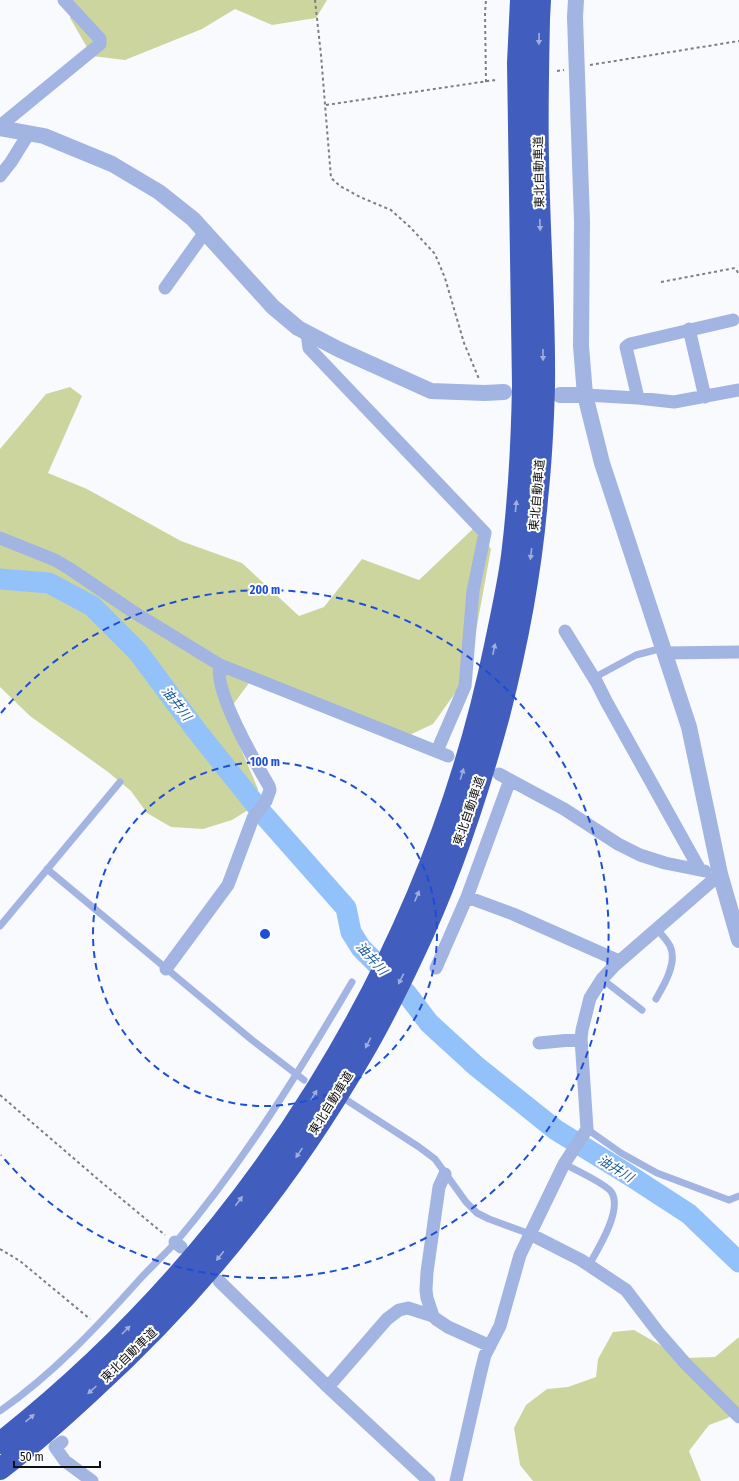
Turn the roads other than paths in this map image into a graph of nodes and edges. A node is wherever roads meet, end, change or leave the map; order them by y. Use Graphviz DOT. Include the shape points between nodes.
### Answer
graph roads {
  1 [pos="64,0"];
  2 [pos="521,0"];
  3 [pos="540,0"];
  4 [pos="576,0"];
  5 [pos="0,127"];
  6 [pos="29,133"];
  7 [pos="0,176"];
  8 [pos="205,232"];
  9 [pos="165,288"];
  10 [pos="733,320"];
  11 [pos="689,330"];
  12 [pos="307,333"];
  13 [pos="739,390"];
  14 [pos="504,392"];
  15 [pos="560,395"];
  16 [pos="585,395"];
  17 [pos="705,397"];
  18 [pos="638,398"];
  19 [pos="0,538"];
  20 [pos="565,631"];
  21 [pos="664,650"];
  22 [pos="739,652"];
  23 [pos="220,665"];
  24 [pos="597,683"];
  25 [pos="120,782"];
  26 [pos="47,869"];
  27 [pos="700,870"];
  28 [pos="720,874"];
  29 [pos="467,897"];
  30 [pos="0,926"];
  31 [pos="656,928"];
  32 [pos="739,940"];
  33 [pos="619,961"];
  34 [pos="436,968"];
  35 [pos="166,969"];
  36 [pos="602,979"];
  37 [pos="352,982"];
  38 [pos="656,999"];
  39 [pos="379,1001"];
  40 [pos="642,1010"];
  41 [pos="581,1039"];
  42 [pos="539,1044"];
  43 [pos="296,1076"];
  44 [pos="304,1080"];
  45 [pos="348,1101"];
  46 [pos="584,1134"];
  47 [pos="566,1161"];
  48 [pos="445,1174"];
  49 [pos="739,1196"];
  50 [pos="530,1234"];
  51 [pos="589,1265"];
  52 [pos="219,1281"];
  53 [pos="433,1316"];
  54 [pos="490,1346"];
  55 [pos="328,1387"];
  56 [pos="0,1411"];
  57 [pos="739,1417"];
  58 [pos="62,1442"];
  59 [pos="0,1443"];
  60 [pos="0,1469"];
  61 [pos="92,1481"];
  62 [pos="429,1481"];
  63 [pos="456,1481"];
  1 -- 5 [label="street" via="100,39 100,44"];
  39 -- 2 [label="highway, 東北自動車道, one-way" via="402,932 446,821 472,740 489,673 511,558 522,442 523,392 518,63"];
  3 -- 39 [label="highway, 東北自動車道, one-way" via="538,157 544,385 537,503 522,612 508,678 481,779 446,878 416,950"];
  4 -- 16 [label="street" via="582,221 581,346"];
  5 -- 6 [label="street"];
  6 -- 7 [label="street"];
  6 -- 8 [label="street" via="44,136 112,164 159,192"];
  8 -- 9 [label="street"];
  8 -- 12 [label="street" via="273,307"];
  10 -- 11 [label="street"];
  11 -- 17 [label="street"];
  11 -- 18 [label="street" via="626,346"];
  12 -- 14 [label="street" via="431,391"];
  12 -- 23 [label="street" via="309,348 485,533 473,591 465,686 443,753"];
  13 -- 17 [label="street"];
  15 -- 16 [label="street"];
  16 -- 18 [label="street"];
  16 -- 21 [label="street" via="602,462"];
  17 -- 18 [label="street" via="674,402"];
  19 -- 23 [label="street" via="55,560"];
  20 -- 24 [label="street"];
  21 -- 22 [label="street"];
  21 -- 24 [label="lane" via="636,655 599,676"];
  21 -- 28 [label="street" via="689,727"];
  23 -- 35 [label="street" via="218,672 225,698 244,744 270,790 266,801 253,818 228,885"];
  24 -- 27 [label="street"];
  25 -- 26 [label="lane"];
  26 -- 30 [label="lane"];
  26 -- 35 [label="lane"];
  27 -- 28 [label="street"];
  27 -- 29 [label="street" via="640,855 564,809 504,777"];
  28 -- 31 [label="street"];
  28 -- 32 [label="street"];
  29 -- 33 [label="street" via="513,914"];
  29 -- 34 [label="street"];
  31 -- 33 [label="street"];
  31 -- 38 [label="lane" via="670,946 672,965"];
  33 -- 36 [label="street"];
  35 -- 43 [label="lane"];
  36 -- 40 [label="lane"];
  36 -- 41 [label="street" via="590,998"];
  37 -- 43 [label="lane"];
  59 -- 39 [label="highway, 東北自動車道, one-way" via="96,1360 142,1315 190,1262 280,1146 344,1045"];
  39 -- 60 [label="highway, 東北自動車道, one-way" via="363,1053 297,1157 247,1224 157,1328 58,1421"];
  41 -- 42 [label="street"];
  41 -- 46 [label="street"];
  43 -- 44 [label="lane"];
  43 -- 56 [label="lane" via="178,1244 155,1263 99,1326 21,1397"];
  45 -- 48 [label="lane" via="419,1146 435,1159"];
  46 -- 47 [label="street"];
  46 -- 49 [label="lane" via="657,1173 729,1200"];
  47 -- 50 [label="street"];
  47 -- 51 [label="lane" via="605,1186 612,1192 614,1199 614,1216"];
  48 -- 50 [label="lane" via="477,1213"];
  48 -- 53 [label="street" via="439,1187 427,1272 426,1290"];
  50 -- 51 [label="street"];
  50 -- 54 [label="street" via="520,1255 500,1326"];
  51 -- 57 [label="street" via="626,1290 684,1363"];
  52 -- 55 [label="street"];
  53 -- 54 [label="street"];
  53 -- 55 [label="street" via="408,1308 399,1310 387,1319"];
  54 -- 63 [label="street" via="481,1370"];
  55 -- 62 [label="street"];
  58 -- 61 [label="street" via="55,1447 65,1461"];
}
